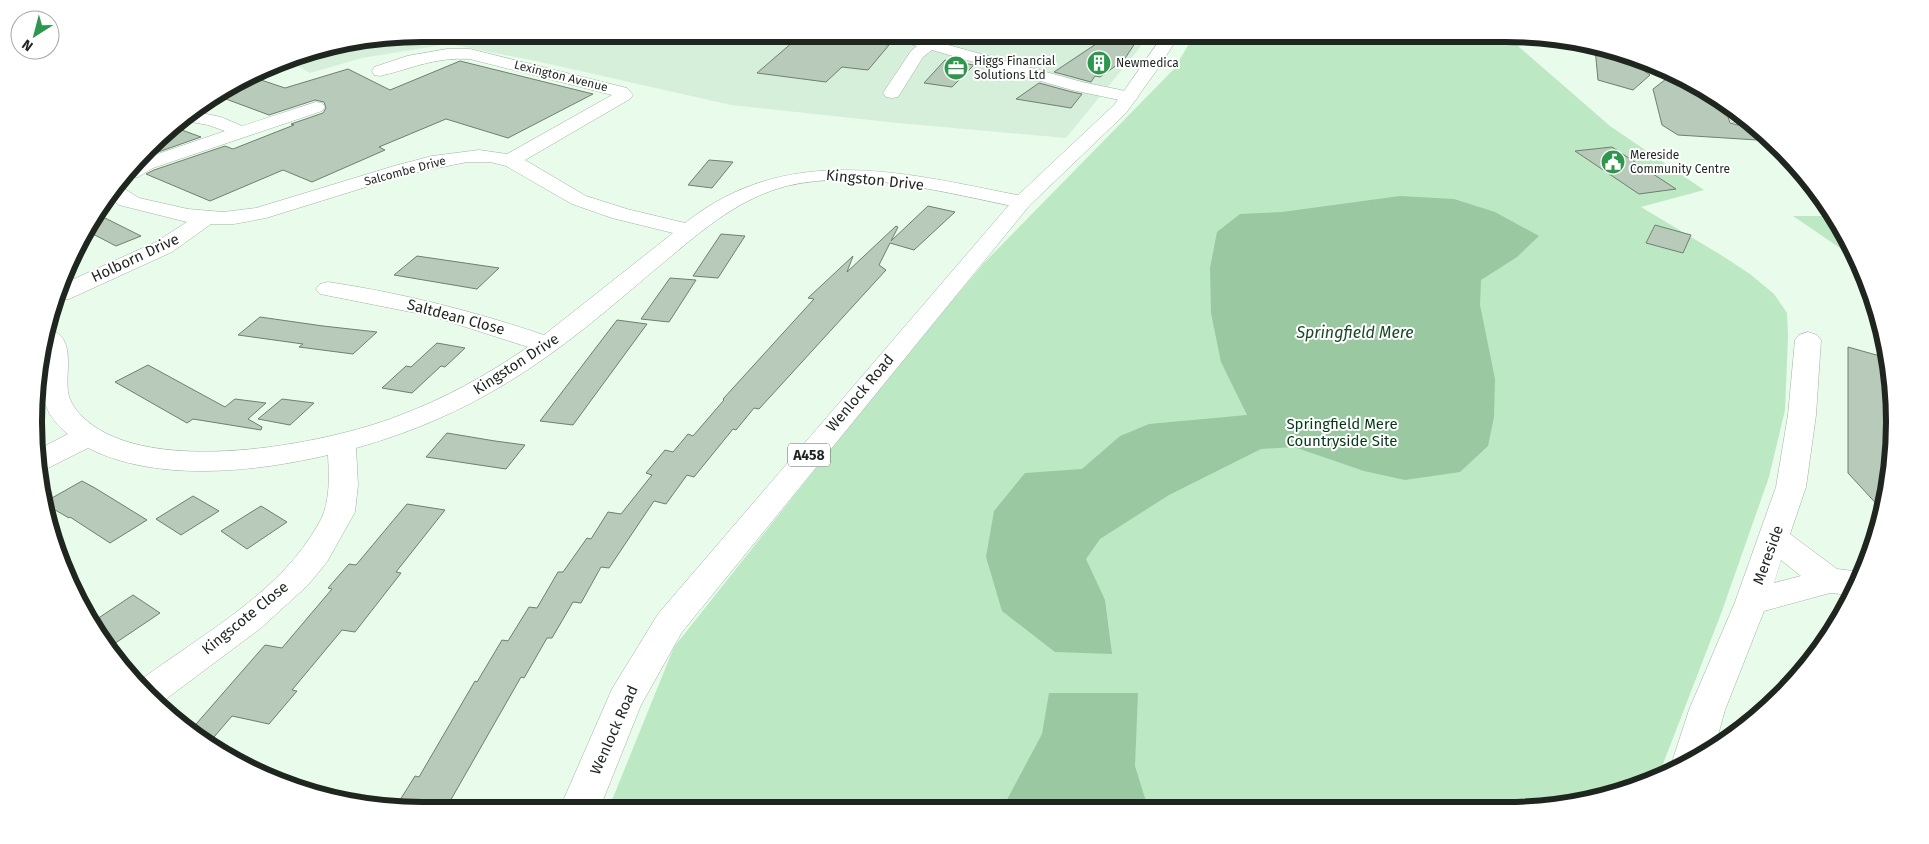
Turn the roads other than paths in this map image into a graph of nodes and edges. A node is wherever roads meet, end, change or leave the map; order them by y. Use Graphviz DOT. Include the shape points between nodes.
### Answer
graph roads {
  1 [pos="931,42"];
  2 [pos="948,42"];
  3 [pos="1167,42"];
  4 [pos="395,68"];
  5 [pos="892,93"];
  6 [pos="1129,97"];
  7 [pos="316,107"];
  8 [pos="195,118"];
  9 [pos="240,132"];
  10 [pos="510,160"];
  11 [pos="143,166"];
  12 [pos="119,194"];
  13 [pos="1022,202"];
  14 [pos="206,218"];
  15 [pos="689,230"];
  16 [pos="328,289"];
  17 [pos="66,292"];
  18 [pos="363,294"];
  19 [pos="343,310"];
  20 [pos="52,340"];
  21 [pos="1808,340"];
  22 [pos="547,345"];
  23 [pos="88,436"];
  24 [pos="342,444"];
  25 [pos="44,458"];
  26 [pos="1774,538"];
  27 [pos="1843,582"];
  28 [pos="1751,602"];
  29 [pos="154,690"];
  30 [pos="1695,752"];
  31 [pos="582,802"];
  1 -- 5 [label="street" via="917,54"];
  2 -- 6 [label="street" via="1078,86"];
  3 -- 6 [label="street, Wenlock Road / A458"];
  4 -- 10 [label="street, Lexington Avenue" via="439,54 470,54 611,88 624,95"];
  6 -- 13 [label="street, Wenlock Road / A458"];
  7 -- 9 [label="street"];
  8 -- 9 [label="street" via="220,122"];
  9 -- 11 [label="street"];
  10 -- 14 [label="street, Salcombe Drive" via="466,156 431,162 269,211"];
  10 -- 15 [label="street, Salcombe Drive" via="578,200"];
  12 -- 14 [label="street, Salcombe Drive" via="134,203"];
  13 -- 15 [label="street, Kingston Drive" via="885,178 815,175 781,180 745,192"];
  13 -- 31 [label="street, Wenlock Road / A458" via="670,623 625,700"];
  14 -- 17 [label="street, Holborn Drive" via="164,247"];
  15 -- 22 [label="street, Kingston Drive"];
  16 -- 18 [label="street, Saltdean Close"];
  18 -- 19 [label="street"];
  18 -- 22 [label="street, Saltdean Close" via="471,320"];
  20 -- 23 [label="street, Kingston Drive" via="55,346 55,394 73,424"];
  21 -- 26 [label="street, Mereside" via="1802,415 1791,487"];
  22 -- 24 [label="street, Kingston Drive" via="462,399 402,425"];
  23 -- 24 [label="street, Kingston Drive" via="132,453 195,460 269,456"];
  23 -- 25 [label="street"];
  24 -- 29 [label="street, Kingscote Close" via="344,483 340,510 326,538 302,570 282,592"];
  26 -- 27 [label="street"];
  26 -- 28 [label="street, Mereside"];
  27 -- 28 [label="street"];
  28 -- 30 [label="street, Mereside" via="1707,710"];
}
